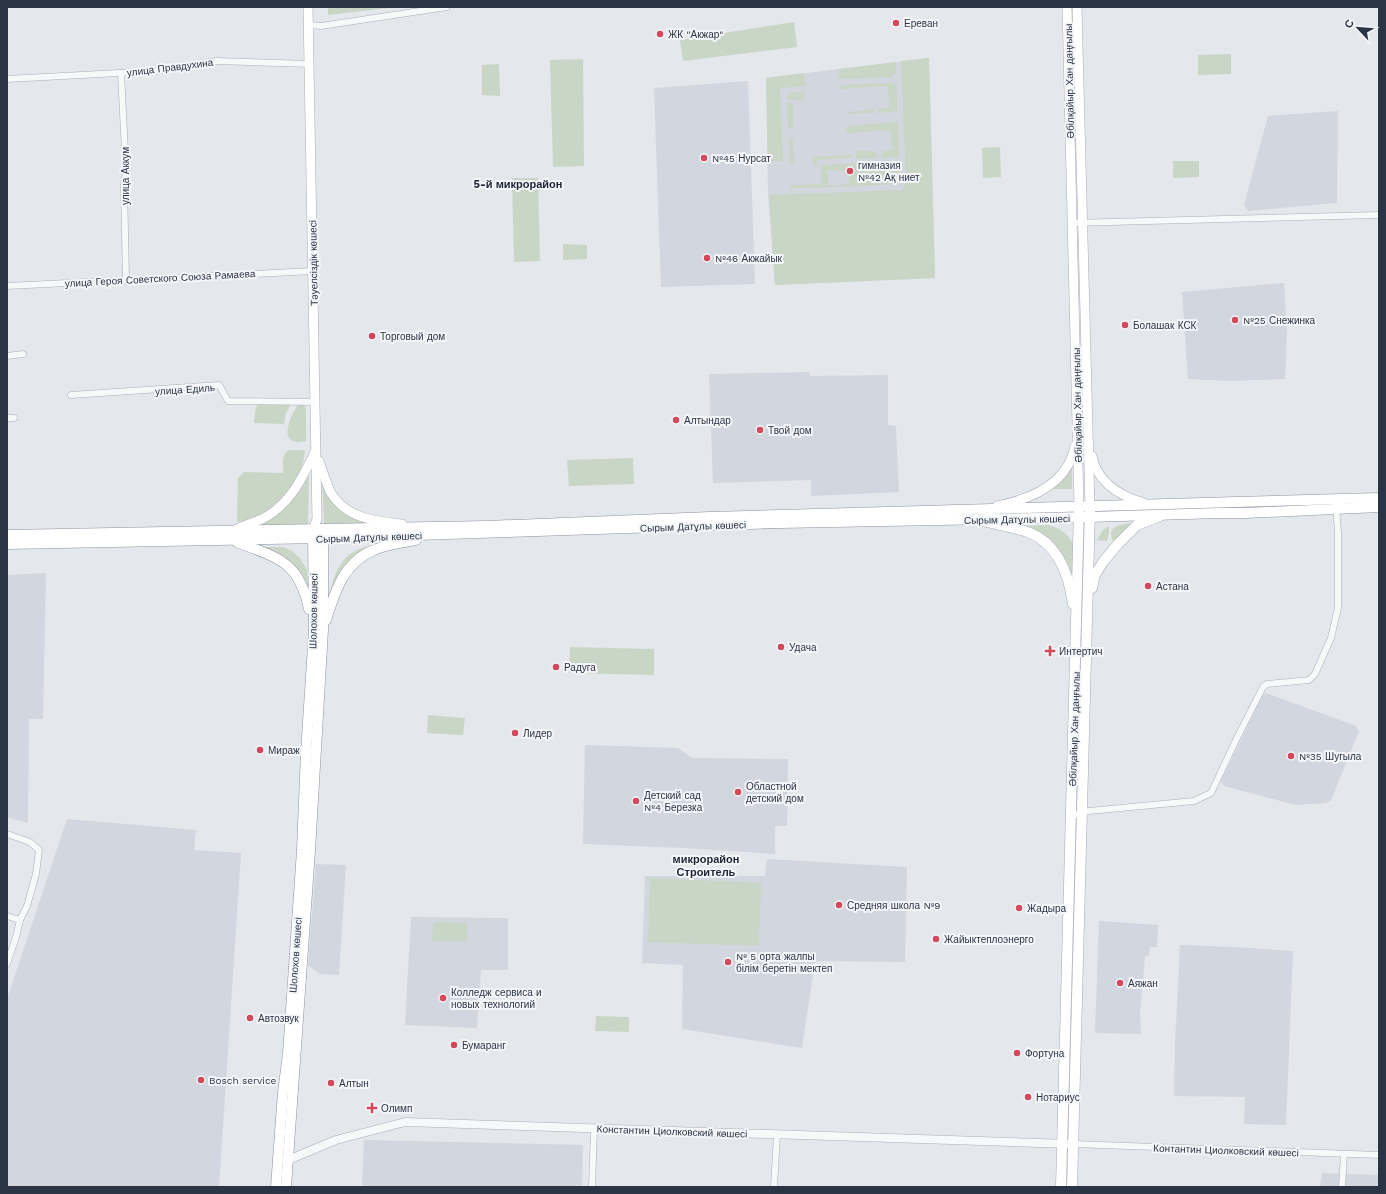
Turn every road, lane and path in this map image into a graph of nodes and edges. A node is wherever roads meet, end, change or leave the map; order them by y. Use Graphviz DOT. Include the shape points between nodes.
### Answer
graph roads {
  1 [pos="308,7"];
  2 [pos="447,7"];
  3 [pos="1067,7"];
  4 [pos="1077,7"];
  5 [pos="308,25"];
  6 [pos="310,64"];
  7 [pos="121,73"];
  8 [pos="7,79"];
  9 [pos="1379,215"];
  10 [pos="1082,222"];
  11 [pos="1072,223"];
  12 [pos="313,271"];
  13 [pos="126,280"];
  14 [pos="7,286"];
  15 [pos="23,354"];
  16 [pos="7,356"];
  17 [pos="71,396"];
  18 [pos="315,402"];
  19 [pos="7,418"];
  20 [pos="14,418"];
  21 [pos="1078,433"];
  22 [pos="1088,433"];
  23 [pos="316,450"];
  24 [pos="1379,498"];
  25 [pos="1336,504"];
  26 [pos="1149,505"];
  27 [pos="1379,507"];
  28 [pos="1084,512"];
  29 [pos="978,515"];
  30 [pos="1161,515"];
  31 [pos="437,531"];
  32 [pos="318,534"];
  33 [pos="7,535"];
  34 [pos="232,536"];
  35 [pos="7,544"];
  36 [pos="1087,604"];
  37 [pos="318,631"];
  38 [pos="1076,633"];
  39 [pos="1081,813"];
  40 [pos="1071,816"];
  41 [pos="7,834"];
  42 [pos="7,916"];
  43 [pos="20,920"];
  44 [pos="7,964"];
  45 [pos="594,1128"];
  46 [pos="777,1134"];
  47 [pos="1068,1144"];
  48 [pos="1344,1154"];
  49 [pos="1379,1155"];
  50 [pos="283,1160"];
  51 [pos="276,1187"];
  52 [pos="286,1187"];
  53 [pos="592,1187"];
  54 [pos="774,1187"];
  55 [pos="1061,1187"];
  56 [pos="1072,1187"];
  57 [pos="1342,1187"];
  1 -- 5 [label="main road, Тәуелсіздік көшесі"];
  2 -- 5 [label="street" via="321,26"];
  3 -- 11 [label="main road, Әбілқайыр Хан даңғылы"];
  4 -- 10 [label="main road, Әбілқайыр Хан даңғылы"];
  5 -- 6 [label="main road, Тәуелсіздік көшесі"];
  6 -- 7 [label="street, улица Правдухина" via="216,61 156,71"];
  6 -- 12 [label="main road, Тәуелсіздік көшесі"];
  7 -- 8 [label="street, улица Правдухина"];
  7 -- 13 [label="street, улица Аккум" via="126,172"];
  9 -- 10 [label="street"];
  10 -- 11 [label="street"];
  10 -- 22 [label="main road, Әбілқайыр Хан даңғылы"];
  11 -- 21 [label="main road, Әбілқайыр Хан даңғылы"];
  12 -- 13 [label="street, улица Героя Советского Союза Рамаева"];
  12 -- 18 [label="main road, Тәуелсіздік көшесі"];
  13 -- 14 [label="street, улица Героя Советского Союза Рамаева"];
  15 -- 16 [label="street"];
  17 -- 18 [label="street, улица Едиль" via="219,385 228,400"];
  18 -- 23 [label="main road, Тәуелсіздік көшесі"];
  19 -- 20 [label="street"];
  21 -- 28 [label="main road, Әбілқайыр Хан даңғылы"];
  21 -- 29 [label="main road" via="1070,463 1065,472 1048,487 1035,495"];
  22 -- 26 [label="main road" via="1093,460 1100,477 1127,497"];
  22 -- 28 [label="main road, Әбілқайыр Хан даңғылы"];
  23 -- 31 [label="main road" via="326,483 332,494 348,511 374,521"];
  23 -- 32 [label="main road, Тәуелсіздік көшесі"];
  23 -- 34 [label="main road" via="296,488 283,504 262,519 245,525"];
  24 -- 25 [label="main road, Сырым Датұлы көшесі"];
  25 -- 26 [label="main road, Сырым Датұлы көшесі"];
  25 -- 27 [label="main road, Сырым Датұлы көшесі"];
  25 -- 30 [label="main road, Сырым Датұлы көшесі" via="1245,513"];
  25 -- 39 [label="street" via="1338,608 1331,638 1315,674 1309,680 1267,684 1263,687 1211,793 1194,801"];
  26 -- 28 [label="main road, Сырым Датұлы көшесі"];
  28 -- 29 [label="main road, Сырым Датұлы көшесі"];
  28 -- 30 [label="main road, Сырым Датұлы көшесі"];
  28 -- 36 [label="main road, Әбілқайыр Хан даңғылы"];
  28 -- 38 [label="main road, Әбілқайыр Хан даңғылы"];
  29 -- 31 [label="main road, Сырым Датұлы көшесі" via="781,523"];
  29 -- 38 [label="main road" via="1037,537 1061,560 1072,599"];
  30 -- 36 [label="main road" via="1137,525 1103,562 1095,575"];
  31 -- 32 [label="main road, Сырым Датұлы көшесі"];
  31 -- 37 [label="main road" via="364,554 344,574"];
  32 -- 34 [label="main road, Сырым Датұлы көшесі"];
  32 -- 37 [label="main road, Шолохов көшесі"];
  33 -- 34 [label="main road, Сырым Датұлы көшесі" via="97,532"];
  34 -- 35 [label="main road, Сырым Датұлы көшесі"];
  34 -- 37 [label="main road" via="291,568 302,584"];
  36 -- 39 [label="main road, Әбілқайыр Хан даңғылы"];
  37 -- 50 [label="main road, Шолохов көшесі" via="319,700 310,850"];
  37 -- 50 [label="main road, Шолохов көшесі" via="310,684 302,850 288,1054 283,1092"];
  38 -- 40 [label="main road, Әбілқайыр Хан даңғылы"];
  39 -- 40 [label="street"];
  39 -- 47 [label="main road, Әбілқайыр Хан даңғылы"];
  40 -- 47 [label="main road, Әбілқайыр Хан даңғылы"];
  41 -- 43 [label="street" via="30,842 39,850 36,874 27,906"];
  42 -- 43 [label="street"];
  43 -- 44 [label="street"];
  45 -- 46 [label="street, Константин Циолковский көшесі"];
  45 -- 50 [label="street, Константин Циолковский көшесі" via="405,1122 336,1140"];
  45 -- 53 [label="street"];
  46 -- 47 [label="street, Константин Циолковский көшесі"];
  46 -- 54 [label="street"];
  47 -- 48 [label="street, Контантин Циолковский көшесі"];
  47 -- 55 [label="main road, Әбілқайыр Хан даңғылы"];
  47 -- 56 [label="main road, Әбілқайыр Хан даңғылы"];
  48 -- 49 [label="street, Контантин Циолковский көшесі"];
  48 -- 57 [label="street"];
  50 -- 51 [label="main road, Шолохов көшесі"];
  50 -- 52 [label="main road, Шолохов көшесі"];
}
